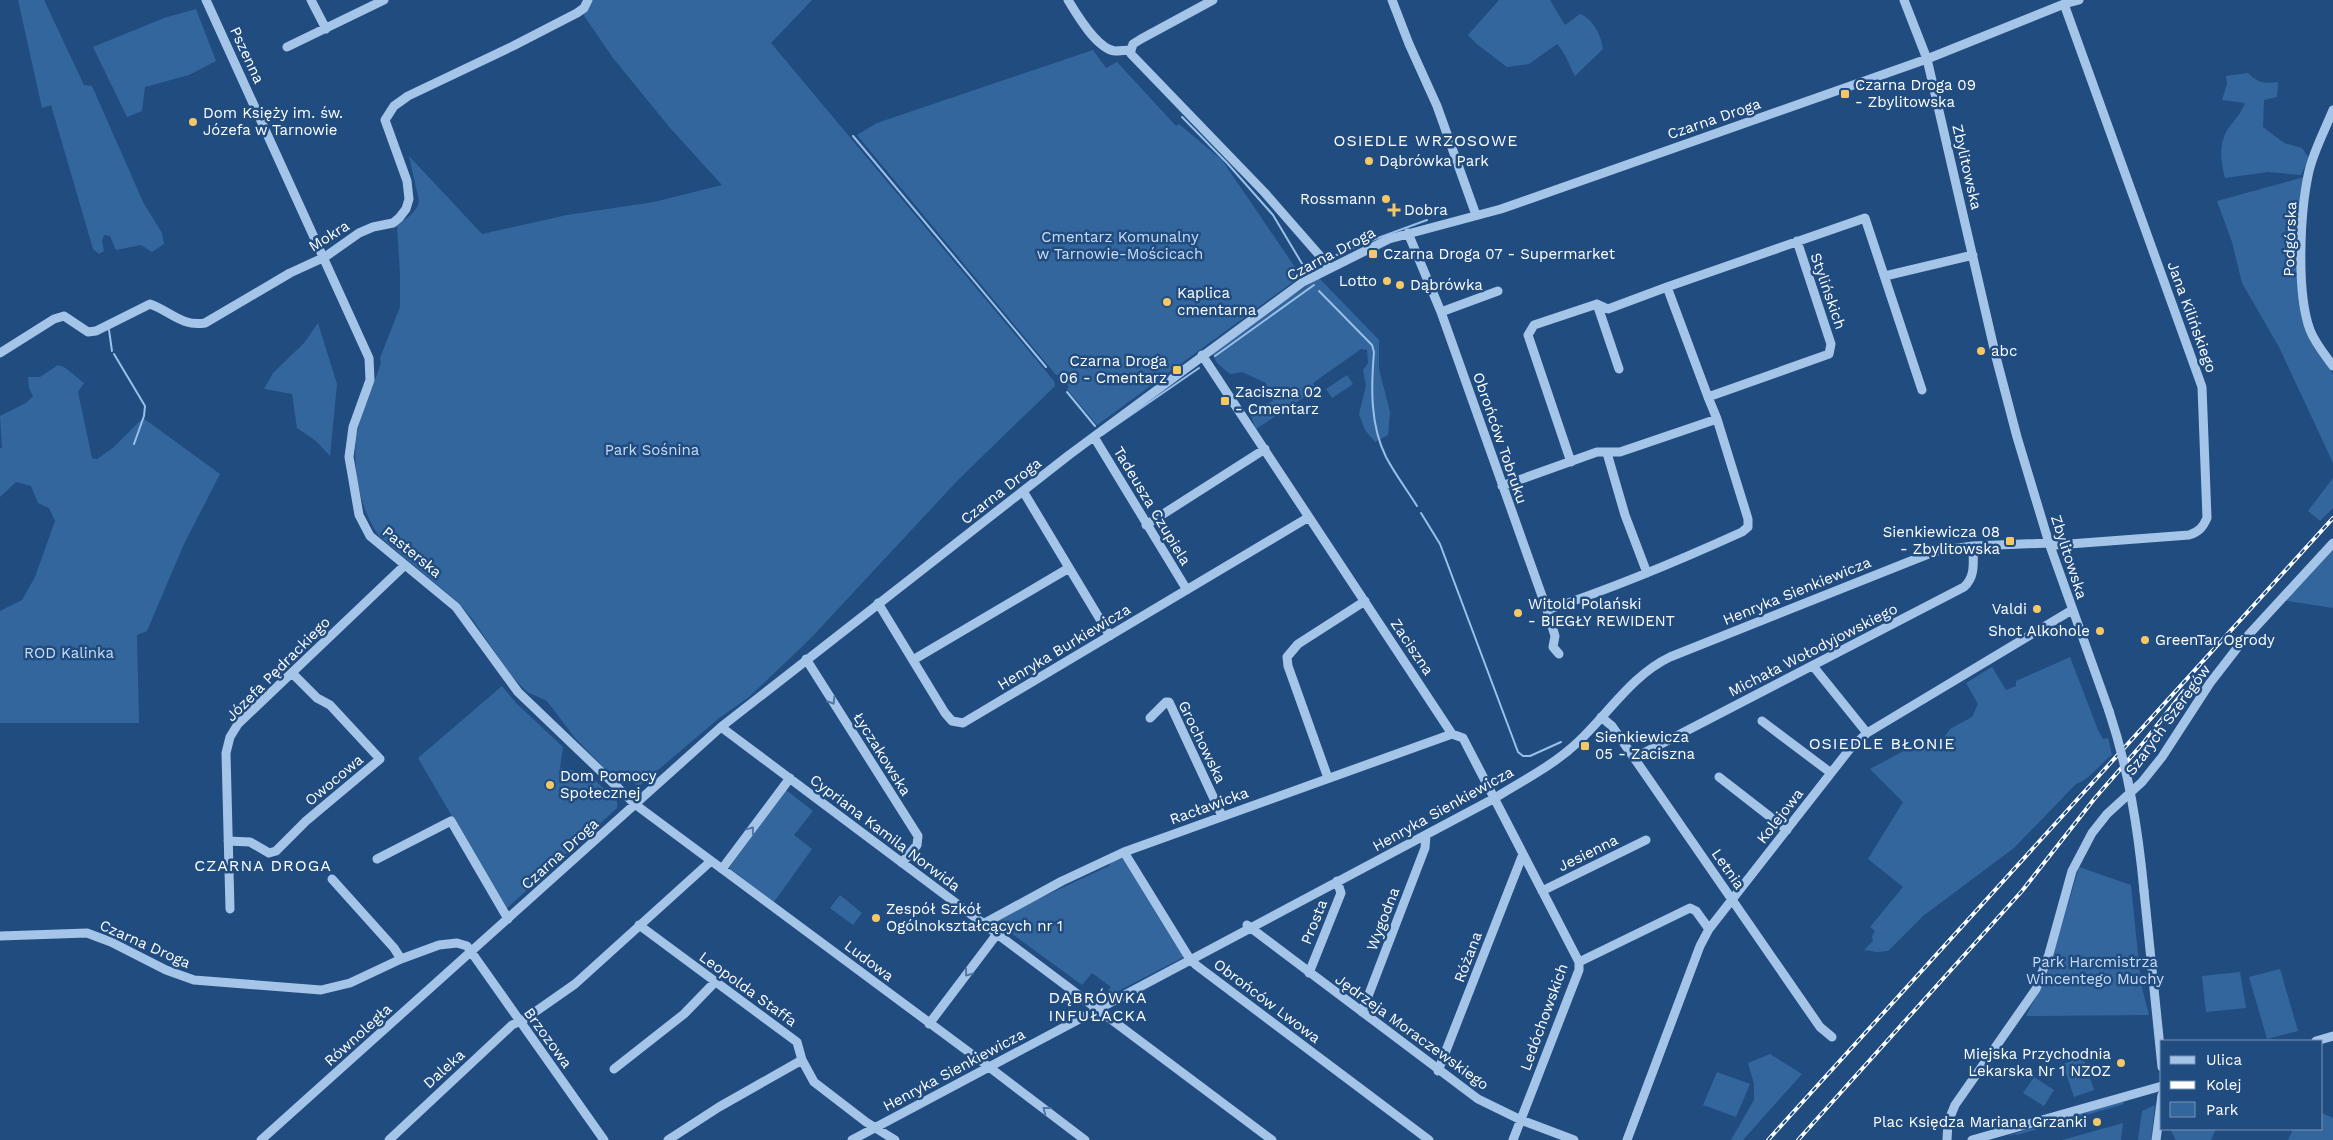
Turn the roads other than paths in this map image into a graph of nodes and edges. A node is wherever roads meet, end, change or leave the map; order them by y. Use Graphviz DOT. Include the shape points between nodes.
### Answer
graph roads {
  1 [pos="206,0"];
  2 [pos="312,0"];
  3 [pos="384,0"];
  4 [pos="588,0"];
  5 [pos="1068,0"];
  6 [pos="1213,0"];
  7 [pos="1392,0"];
  8 [pos="1904,0"];
  9 [pos="2079,0"];
  10 [pos="2064,4"];
  11 [pos="326,29"];
  12 [pos="287,47"];
  13 [pos="1131,50"];
  14 [pos="1927,59"];
  15 [pos="2333,110"];
  16 [pos="1476,215"];
  17 [pos="1408,233"];
  18 [pos="1797,241"];
  19 [pos="1972,255"];
  20 [pos="324,257"];
  21 [pos="1328,268"];
  22 [pos="1885,276"];
  23 [pos="1667,287"];
  24 [pos="1498,291"];
  25 [pos="1597,304"];
  26 [pos="1441,312"];
  27 [pos="0,353"];
  28 [pos="1202,355"];
  29 [pos="2333,366"];
  30 [pos="1619,369"];
  31 [pos="1922,390"];
  32 [pos="1708,397"];
  33 [pos="1717,419"];
  34 [pos="1094,437"];
  35 [pos="1265,449"];
  36 [pos="1607,453"];
  37 [pos="1571,462"];
  38 [pos="1502,486"];
  39 [pos="1023,491"];
  40 [pos="1309,517"];
  41 [pos="1146,525"];
  42 [pos="2049,543"];
  43 [pos="2333,543"];
  44 [pos="1973,546"];
  45 [pos="405,565"];
  46 [pos="1069,568"];
  47 [pos="1648,573"];
  48 [pos="1187,590"];
  49 [pos="1365,601"];
  50 [pos="878,603"];
  51 [pos="1547,610"];
  52 [pos="2072,610"];
  53 [pos="1110,636"];
  54 [pos="1559,654"];
  55 [pos="806,659"];
  56 [pos="913,660"];
  57 [pos="1813,666"];
  58 [pos="292,673"];
  59 [pos="1601,717"];
  60 [pos="1150,718"];
  61 [pos="1762,721"];
  62 [pos="721,727"];
  63 [pos="1867,733"];
  64 [pos="1452,734"];
  65 [pos="1634,758"];
  66 [pos="1831,773"];
  67 [pos="1719,777"];
  68 [pos="790,778"];
  69 [pos="1328,778"];
  70 [pos="1495,798"];
  71 [pos="636,805"];
  72 [pos="1222,816"];
  73 [pos="1786,830"];
  74 [pos="1426,835"];
  75 [pos="1646,840"];
  76 [pos="228,841"];
  77 [pos="1124,852"];
  78 [pos="1523,854"];
  79 [pos="377,859"];
  80 [pos="711,861"];
  81 [pos="902,863"];
  82 [pos="722,869"];
  83 [pos="332,879"];
  84 [pos="1337,881"];
  85 [pos="1542,891"];
  86 [pos="1733,898"];
  87 [pos="230,909"];
  88 [pos="508,919"];
  89 [pos="983,924"];
  90 [pos="639,926"];
  91 [pos="1248,927"];
  92 [pos="1709,929"];
  93 [pos="997,934"];
  94 [pos="0,936"];
  95 [pos="472,951"];
  96 [pos="401,959"];
  97 [pos="1191,960"];
  98 [pos="1579,962"];
  99 [pos="1309,973"];
  100 [pos="715,982"];
  101 [pos="1097,1009"];
  102 [pos="1362,1012"];
  103 [pos="520,1022"];
  104 [pos="929,1024"];
  105 [pos="2333,1036"];
  106 [pos="1832,1037"];
  107 [pos="2319,1040"];
  108 [pos="2160,1047"];
  109 [pos="802,1060"];
  110 [pos="989,1067"];
  111 [pos="614,1069"];
  112 [pos="1438,1071"];
  113 [pos="2160,1087"];
  114 [pos="2160,1110"];
  115 [pos="1521,1120"];
  116 [pos="876,1128"];
  117 [pos="1988,1136"];
  118 [pos="261,1140"];
  119 [pos="389,1140"];
  120 [pos="604,1140"];
  121 [pos="668,1140"];
  122 [pos="852,1140"];
  123 [pos="895,1140"];
  124 [pos="1085,1140"];
  125 [pos="1272,1140"];
  126 [pos="1429,1140"];
  127 [pos="1513,1140"];
  128 [pos="1574,1140"];
  129 [pos="1626,1140"];
  130 [pos="1947,1140"];
  131 [pos="1972,1140"];
  132 [pos="1998,1140"];
  133 [pos="2156,1140"];
  1 -- 20 [label="street, Pszenna"];
  2 -- 11 [label="street"];
  3 -- 11 [label="street"];
  4 -- 20 [label="street, Mokra" via="577,13 394,106 385,120 407,181 409,199 406,209 393,223 359,232"];
  5 -- 13 [label="street" via="1092,35 1108,49"];
  6 -- 13 [label="street" via="1141,39 1133,44"];
  7 -- 16 [label="street" via="1427,82"];
  8 -- 14 [label="street, Zbylitowska"];
  9 -- 10 [label="street, Czarna Droga"];
  10 -- 14 [label="street, Czarna Droga"];
  10 -- 42 [label="street, Jana Kilińskiego" via="2202,387 2207,518 2203,527 2189,535"];
  11 -- 12 [label="street"];
  13 -- 21 [label="street" via="1131,54 1265,193"];
  14 -- 16 [label="street, Czarna Droga" via="1501,209"];
  14 -- 19 [label="street, Zbylitowska"];
  15 -- 29 [label="street, Podgórska" via="2310,170 2305,197 2301,271 2310,332"];
  16 -- 17 [label="street, Czarna Droga"];
  17 -- 21 [label="street, Czarna Droga" via="1389,238"];
  17 -- 26 [label="street, Obrońców Tobruku"];
  18 -- 22 [label="street" via="1865,218"];
  18 -- 23 [label="street"];
  18 -- 32 [label="street, Stylińskich" via="1831,349 1821,358"];
  19 -- 22 [label="street"];
  19 -- 42 [label="street, Zbylitowska" via="2001,379"];
  20 -- 27 [label="street, Mokra" via="205,323 193,325 150,304 96,331 88,332 64,316"];
  20 -- 45 [label="street, Pasterska" via="369,358 370,380 350,440 349,457 359,514 370,536"];
  21 -- 28 [label="street, Czarna Droga" via="1303,282"];
  22 -- 31 [label="street"];
  23 -- 25 [label="street" via="1608,309"];
  23 -- 32 [label="street"];
  24 -- 26 [label="street"];
  25 -- 30 [label="street"];
  25 -- 37 [label="street" via="1534,325 1528,335"];
  26 -- 38 [label="street, Obrońców Tobruku"];
  28 -- 34 [label="street, Czarna Droga"];
  28 -- 35 [label="street, Zaciszna"];
  32 -- 33 [label="street"];
  33 -- 36 [label="street" via="1620,452"];
  33 -- 47 [label="street" via="1748,527"];
  34 -- 39 [label="street, Czarna Droga"];
  34 -- 41 [label="street, Tadeusza Czupiela"];
  35 -- 40 [label="street, Zaciszna"];
  35 -- 41 [label="street"];
  36 -- 37 [label="street" via="1598,452"];
  36 -- 47 [label="street"];
  37 -- 38 [label="street"];
  38 -- 51 [label="street, Obrońców Tobruku"];
  39 -- 46 [label="street"];
  39 -- 50 [label="street, Czarna Droga"];
  40 -- 48 [label="street, Henryka Burkiewicza"];
  40 -- 49 [label="street, Zaciszna"];
  41 -- 48 [label="street, Tadeusza Czupiela"];
  42 -- 44 [label="street, Henryka Sienkiewicza"];
  42 -- 52 [label="street, Zbylitowska"];
  43 -- 130 [label="street, Szarych Szeregów" via="2241,642 2162,757 2092,833 2072,871 2036,988 1955,1105 1948,1122"];
  44 -- 57 [label="street, Michała Wołodyjowskiego" via="1974,572 1964,588"];
  44 -- 59 [label="street, Henryka Sienkiewicza" via="1936,551 1670,657 1644,673"];
  45 -- 58 [label="street, Józefa Pędrackiego"];
  45 -- 71 [label="street, Pasterska" via="456,608 518,692"];
  46 -- 53 [label="street"];
  46 -- 56 [label="street"];
  47 -- 51 [label="street"];
  48 -- 53 [label="street, Henryka Burkiewicza"];
  49 -- 64 [label="street, Zaciszna"];
  49 -- 69 [label="street" via="1298,644 1287,657"];
  50 -- 55 [label="street, Czarna Droga"];
  50 -- 56 [label="street, Henryka Burkiewicza"];
  51 -- 54 [label="street, Obrońców Tobruku" via="1555,636 1553,647"];
  52 -- 63 [label="street, Kolejowa"];
  52 -- 108 [label="street, Zbylitowska, bridge" via="2118,738 2132,794"];
  53 -- 56 [label="street, Henryka Burkiewicza" via="963,723 952,721 945,714"];
  55 -- 62 [label="street, Czarna Droga"];
  55 -- 81 [label="street, Łyczakowska, one-way" via="918,836 917,845"];
  57 -- 63 [label="street"];
  57 -- 65 [label="street, Michała Wołodyjowskiego"];
  58 -- 76 [label="street, Józefa Pędrackiego" via="238,724 230,737 226,753"];
  58 -- 76 [label="street, Owocowa" via="317,698 336,711 380,759 306,821 276,851 269,853 250,842"];
  59 -- 65 [label="street, Letnia" via="1612,726"];
  59 -- 70 [label="street, Henryka Sienkiewicza" via="1562,755"];
  60 -- 72 [label="street, Grochowska" via="1169,702"];
  61 -- 66 [label="street"];
  62 -- 68 [label="street, Cypriana Kamila Norwida"];
  62 -- 71 [label="street, Czarna Droga"];
  63 -- 66 [label="street, Kolejowa"];
  64 -- 69 [label="street, Racławicka"];
  64 -- 70 [label="street, Zaciszna" via="1463,738"];
  65 -- 86 [label="street, Letnia"];
  66 -- 73 [label="street, Kolejowa"];
  67 -- 73 [label="street"];
  68 -- 81 [label="street, Cypriana Kamila Norwida"];
  82 -- 68 [label="street, one-way"];
  69 -- 72 [label="street, Racławicka"];
  70 -- 74 [label="street, Henryka Sienkiewicza"];
  70 -- 78 [label="street, Zaciszna"];
  71 -- 80 [label="street, Ludowa"];
  71 -- 88 [label="street, Czarna Droga"];
  72 -- 77 [label="street, Racławicka"];
  73 -- 86 [label="street, Kolejowa"];
  74 -- 84 [label="street, Henryka Sienkiewicza"];
  74 -- 102 [label="street, Wygodna" via="1425,848"];
  75 -- 85 [label="street, Jesienna"];
  76 -- 87 [label="street, Józefa Pędrackiego"];
  77 -- 89 [label="street, Racławicka"];
  77 -- 97 [label="street, Obrońców Lwowa"];
  78 -- 85 [label="street, Zaciszna"];
  78 -- 112 [label="street, Różana"];
  79 -- 88 [label="street" via="451,822"];
  80 -- 82 [label="street, Ludowa"];
  80 -- 90 [label="street, Daleka"];
  81 -- 89 [label="street, Cypriana Kamila Norwida"];
  82 -- 104 [label="street, Ludowa"];
  83 -- 96 [label="street"];
  84 -- 91 [label="street, Henryka Sienkiewicza"];
  84 -- 99 [label="street, Prosta" via="1341,893"];
  85 -- 98 [label="street, Zaciszna"];
  86 -- 92 [label="street, Kolejowa"];
  86 -- 106 [label="street, Letnia" via="1820,1027"];
  88 -- 95 [label="street, Czarna Droga"];
  89 -- 93 [label="street, Cypriana Kamila Norwida"];
  90 -- 100 [label="street, Leopolda Staffa"];
  90 -- 103 [label="street, Daleka" via="575,984"];
  91 -- 97 [label="street, Henryka Sienkiewicza"];
  91 -- 99 [label="street, Jędrzeja Moraczewskiego"];
  92 -- 98 [label="street, Ledóchowskich" via="1690,908"];
  92 -- 129 [label="street, Kolejowa"];
  93 -- 101 [label="street, Cypriana Kamila Norwida"];
  93 -- 104 [label="street, one-way"];
  94 -- 96 [label="street, Czarna Droga" via="87,933 194,980 321,990 350,983"];
  95 -- 96 [label="street, Czarna Droga" via="467,946 452,943"];
  95 -- 103 [label="street, Brzozowa"];
  95 -- 118 [label="street, Równoległa"];
  97 -- 101 [label="street, Henryka Sienkiewicza"];
  97 -- 126 [label="street, Obrońców Lwowa"];
  98 -- 115 [label="street, Ledóchowskich" via="1579,970"];
  99 -- 102 [label="street, Jędrzeja Moraczewskiego"];
  100 -- 109 [label="street, Leopolda Staffa" via="797,1042"];
  100 -- 111 [label="street" via="684,1014"];
  101 -- 110 [label="street, Henryka Sienkiewicza"];
  101 -- 125 [label="street, Cypriana Kamila Norwida"];
  102 -- 112 [label="street, Jędrzeja Moraczewskiego"];
  103 -- 119 [label="street, Daleka" via="512,1025"];
  103 -- 120 [label="street, Brzozowa"];
  104 -- 110 [label="street, Ludowa"];
  105 -- 107 [label="street"];
  109 -- 116 [label="street, Leopolda Staffa" via="814,1082"];
  109 -- 121 [label="street"];
  110 -- 116 [label="street, Henryka Sienkiewicza"];
  124 -- 110 [label="street, Ludowa, one-way"];
  112 -- 115 [label="street, Jędrzeja Moraczewskiego" via="1478,1099"];
  113 -- 117 [label="street"];
  114 -- 133 [label="street"];
  115 -- 127 [label="street, Ledóchowskich"];
  115 -- 128 [label="street, Jędrzeja Moraczewskiego"];
  116 -- 122 [label="street, Henryka Sienkiewicza"];
  116 -- 123 [label="street, Leopolda Staffa"];
  117 -- 131 [label="street"];
  117 -- 132 [label="street"];
}
